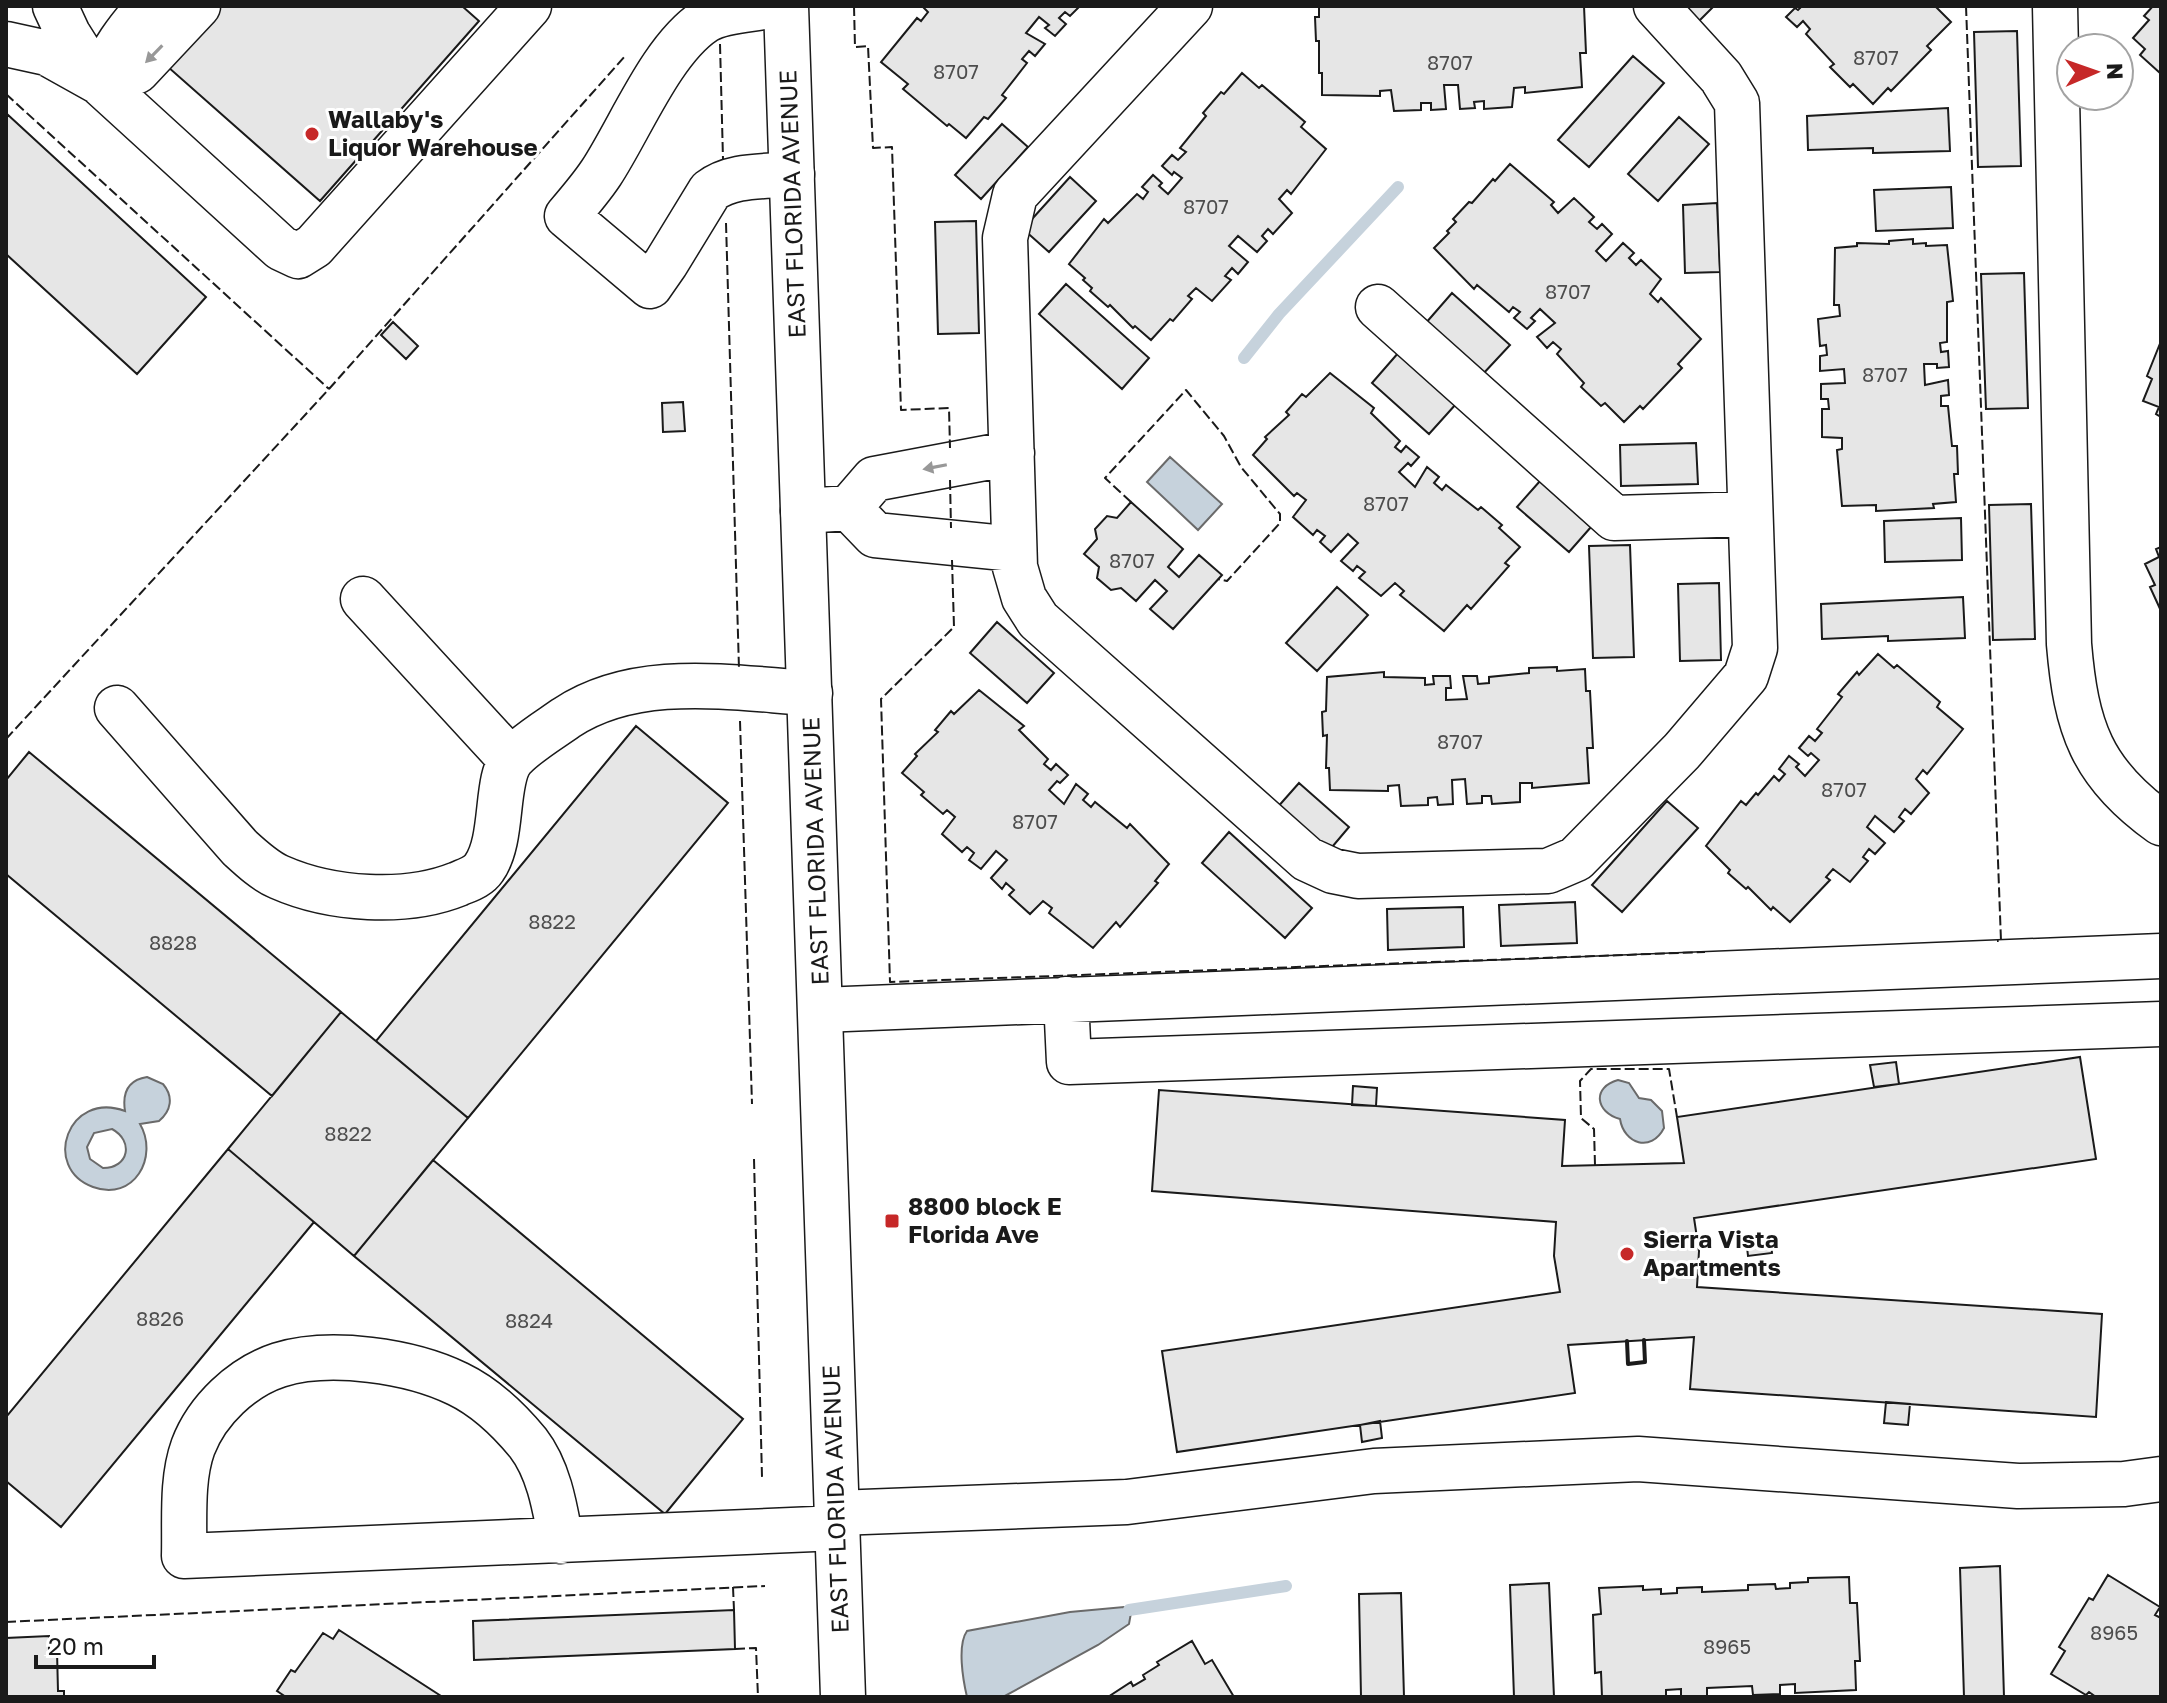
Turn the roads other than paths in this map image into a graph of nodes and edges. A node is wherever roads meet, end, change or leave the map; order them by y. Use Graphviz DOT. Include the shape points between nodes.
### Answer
graph roads {
  1 [pos="55,6"];
  2 [pos="149,6"];
  3 [pos="198,6"];
  4 [pos="529,6"];
  5 [pos="770,6"];
  6 [pos="786,6"];
  7 [pos="1190,6"];
  8 [pos="1656,6"];
  9 [pos="2055,6"];
  10 [pos="6,44"];
  11 [pos="99,82"];
  12 [pos="792,174"];
  13 [pos="1378,307"];
  14 [pos="1012,453"];
  15 [pos="849,508"];
  16 [pos="803,511"];
  17 [pos="1750,514"];
  18 [pos="1014,549"];
  19 [pos="363,599"];
  20 [pos="810,693"];
  21 [pos="117,708"];
  22 [pos="511,760"];
  23 [pos="2161,823"];
  24 [pos="2161,956"];
  25 [pos="1066,999"];
  26 [pos="821,1010"];
  27 [pos="2161,1024"];
  28 [pos="2161,1479"];
  29 [pos="837,1521"];
  30 [pos="561,1541"];
  31 [pos="843,1697"];
  1 -- 11 [label="main road"];
  2 -- 11 [label="main road" via="125,32"];
  3 -- 11 [label="main road, one-way" via="137,71"];
  4 -- 11 [label="main road" via="321,238 298,256 281,248"];
  5 -- 12 [label="main road" via="718,15 696,28 676,50 601,173 567,216 650,286 720,183"];
  6 -- 12 [label="main road, EAST FLORIDA AVENUE"];
  7 -- 14 [label="main road" via="1015,195 1005,238"];
  8 -- 17 [label="main road" via="1721,77 1737,103"];
  9 -- 23 [label="main road" via="2073,690 2081,727 2099,764"];
  10 -- 11 [label="main road" via="47,53"];
  12 -- 16 [label="main road, EAST FLORIDA AVENUE"];
  13 -- 17 [label="main road" via="1614,518"];
  14 -- 15 [label="main road, one-way" via="874,479"];
  14 -- 18 [label="main road"];
  15 -- 16 [label="main road"];
  15 -- 18 [label="main road" via="875,535"];
  16 -- 20 [label="main road, EAST FLORIDA AVENUE"];
  17 -- 18 [label="main road" via="1755,648 1746,676 1682,751 1576,859 1548,871 1358,876 1307,859 1038,620 1024,598"];
  19 -- 22 [label="main road"];
  20 -- 22 [label="main road" via="644,688 611,696 568,717"];
  20 -- 26 [label="main road, EAST FLORIDA AVENUE"];
  21 -- 22 [label="main road" via="262,867 277,877 337,893 399,896 442,891 481,872 496,846"];
  24 -- 25 [label="main road"];
  25 -- 26 [label="main road"];
  25 -- 27 [label="main road" via="1069,1062"];
  26 -- 29 [label="main road, EAST FLORIDA AVENUE"];
  28 -- 29 [label="main road" via="2018,1486 1638,1459 1374,1471 1127,1502"];
  29 -- 30 [label="main road"];
  29 -- 31 [label="main road, EAST FLORIDA AVENUE"];
  30 -- 30 [label="main road" via="549,1488 529,1445 485,1400 419,1368 344,1358 279,1365 216,1407 193,1447 184,1556"];
}
